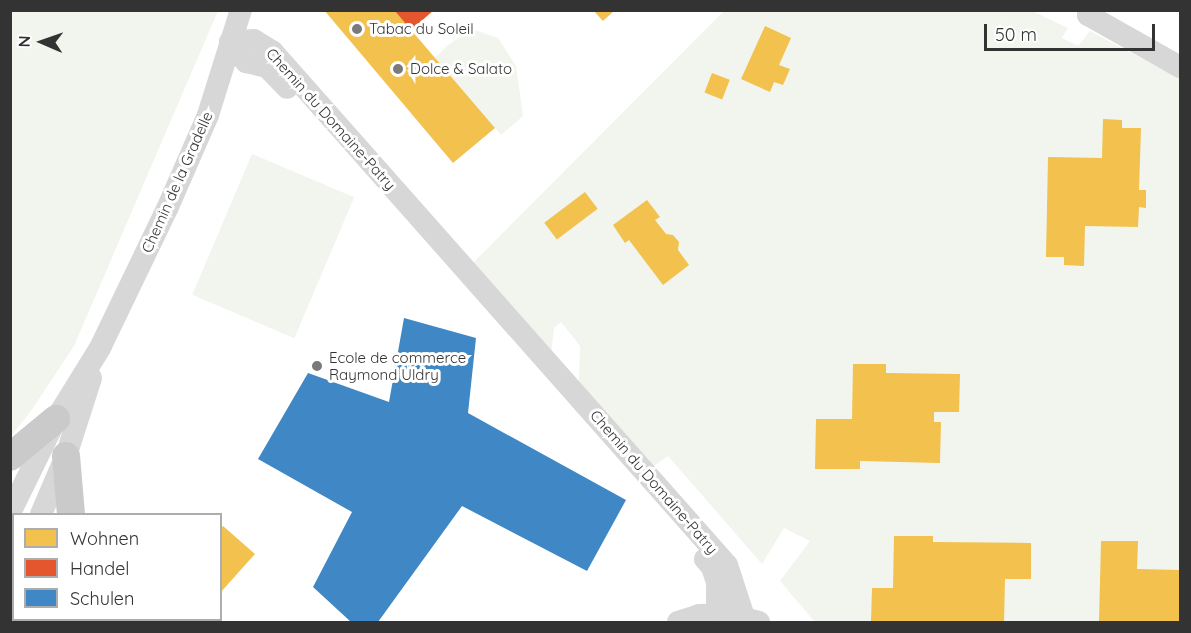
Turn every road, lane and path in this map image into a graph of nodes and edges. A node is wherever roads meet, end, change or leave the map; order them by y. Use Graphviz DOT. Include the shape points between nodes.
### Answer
graph roads {
  1 [pos="242,10"];
  2 [pos="1088,10"];
  3 [pos="230,42"];
  4 [pos="1180,67"];
  5 [pos="100,348"];
  6 [pos="56,419"];
  7 [pos="66,456"];
  8 [pos="10,457"];
  9 [pos="10,513"];
  10 [pos="41,513"];
  11 [pos="71,513"];
  12 [pos="743,618"];
  13 [pos="678,622"];
  1 -- 3 [label="street, Chemin de la Gradelle"];
  2 -- 4 [label="street" via="1088,15"];
  3 -- 5 [label="street, Chemin de la Gradelle" via="208,115"];
  3 -- 12 [label="street, Chemin du Domaine-Patry" via="246,62 267,67 333,136 695,546 712,567 717,601"];
  3 -- 12 [label="street, Chemin du Domaine-Patry" via="254,40 273,52 728,566"];
  5 -- 6 [label="street, Chemin de la Gradelle"];
  5 -- 7 [label="street, Chemin de la Gradelle"];
  6 -- 8 [label="main road"];
  6 -- 9 [label="street, Chemin de la Gradelle"];
  7 -- 10 [label="street, Chemin de la Gradelle"];
  7 -- 11 [label="main road"];
  12 -- 13 [label="street" via="699,615"];
}
